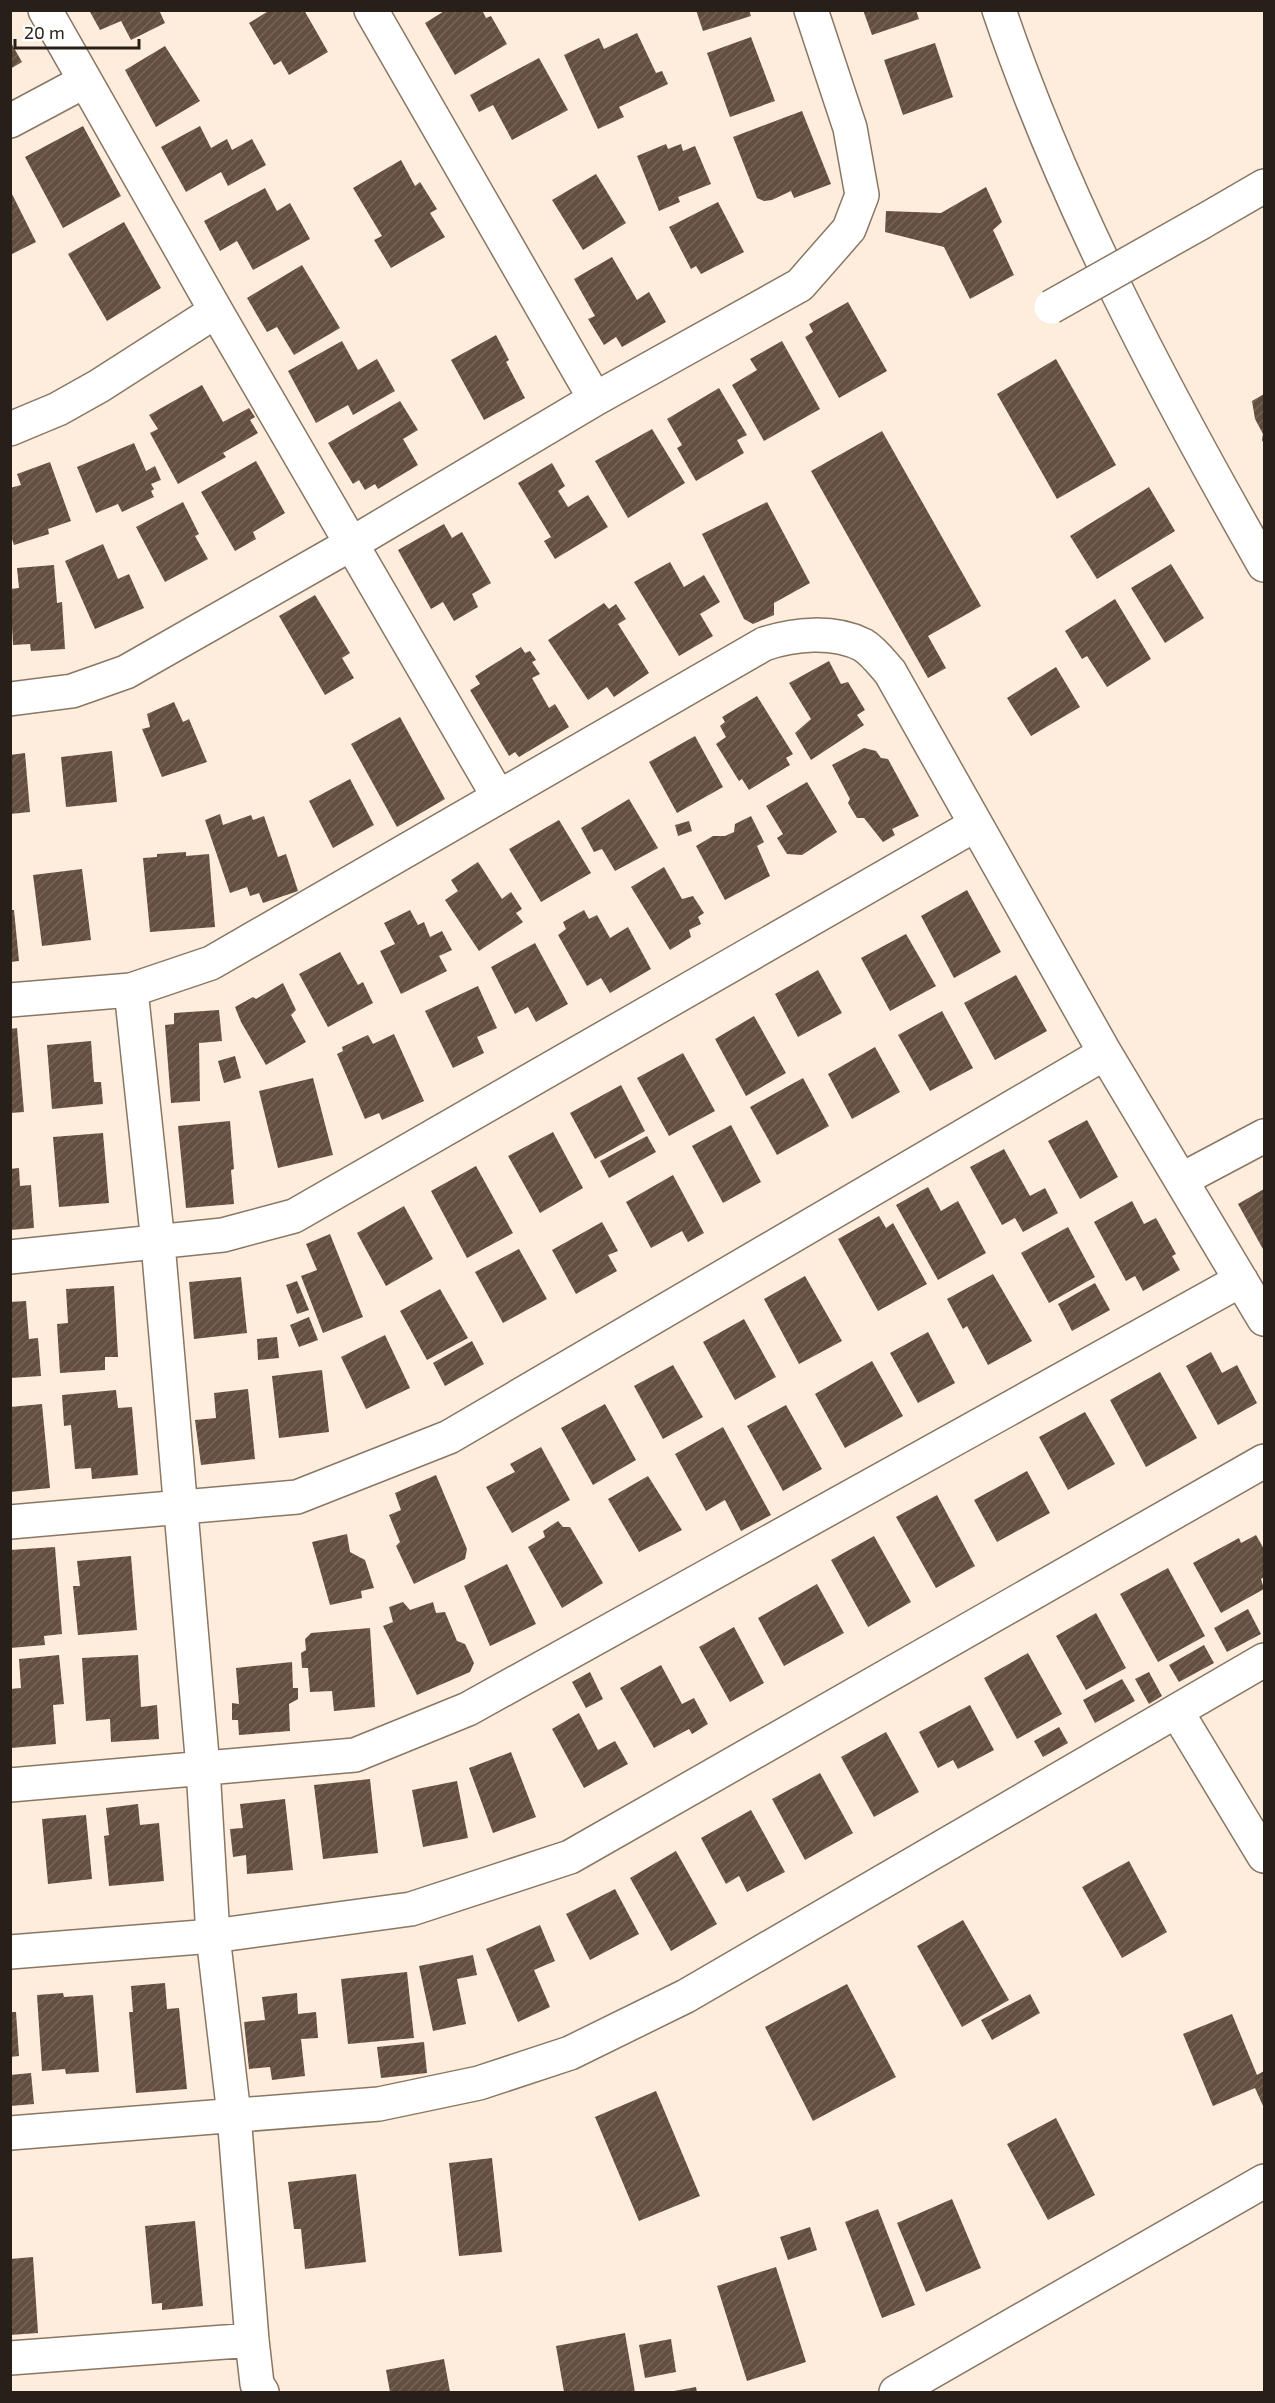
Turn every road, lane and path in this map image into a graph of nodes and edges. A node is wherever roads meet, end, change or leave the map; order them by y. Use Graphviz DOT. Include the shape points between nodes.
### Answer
graph roads {
  1 [pos="45,10"];
  2 [pos="371,10"];
  3 [pos="810,10"];
  4 [pos="999,10"];
  5 [pos="85,81"];
  6 [pos="10,121"];
  7 [pos="1264,186"];
  8 [pos="1051,307"];
  9 [pos="216,311"];
  10 [pos="595,399"];
  11 [pos="10,429"];
  12 [pos="351,544"];
  13 [pos="1264,565"];
  14 [pos="10,699"];
  15 [pos="498,796"];
  16 [pos="975,825"];
  17 [pos="131,990"];
  18 [pos="10,1000"];
  19 [pos="1105,1053"];
  20 [pos="1264,1136"];
  21 [pos="1181,1180"];
  22 [pos="158,1243"];
  23 [pos="10,1257"];
  24 [pos="1241,1280"];
  25 [pos="1264,1319"];
  26 [pos="1264,1461"];
  27 [pos="180,1507"];
  28 [pos="10,1522"];
  29 [pos="1264,1660"];
  30 [pos="1177,1712"];
  31 [pos="203,1768"];
  32 [pos="10,1785"];
  33 [pos="1264,1856"];
  34 [pos="213,1936"];
  35 [pos="10,1952"];
  36 [pos="234,2115"];
  37 [pos="10,2133"];
  38 [pos="1264,2181"];
  39 [pos="252,2340"];
  40 [pos="10,2358"];
  41 [pos="262,2392"];
  42 [pos="896,2392"];
  1 -- 5 [label="street"];
  2 -- 10 [label="street"];
  3 -- 10 [label="street" via="850,128 859,167 862,195 849,229 800,285"];
  4 -- 13 [label="street" via="1021,75 1125,305 1194,442"];
  5 -- 6 [label="street"];
  5 -- 9 [label="street"];
  7 -- 8 [label="street, bridge"];
  9 -- 11 [label="street" via="88,392"];
  9 -- 12 [label="street"];
  10 -- 12 [label="street"];
  12 -- 14 [label="street" via="126,672 72,691"];
  12 -- 15 [label="street"];
  15 -- 16 [label="street" via="764,644 792,637 825,636 864,646 890,672"];
  15 -- 17 [label="street" via="211,963"];
  16 -- 19 [label="street"];
  16 -- 22 [label="street" via="294,1216 223,1235"];
  17 -- 18 [label="street"];
  17 -- 22 [label="street"];
  19 -- 21 [label="street"];
  19 -- 27 [label="street" via="449,1437 297,1497"];
  20 -- 21 [label="street"];
  21 -- 24 [label="street"];
  22 -- 23 [label="street"];
  22 -- 27 [label="street"];
  24 -- 25 [label="street"];
  24 -- 31 [label="street" via="468,1709 355,1755"];
  26 -- 34 [label="street" via="570,1857 411,1909"];
  27 -- 28 [label="street"];
  27 -- 31 [label="street"];
  29 -- 30 [label="street"];
  30 -- 33 [label="street"];
  30 -- 36 [label="street" via="686,1996 570,2054 479,2083 379,2104"];
  31 -- 32 [label="street"];
  31 -- 34 [label="street"];
  34 -- 35 [label="street"];
  34 -- 36 [label="street"];
  36 -- 37 [label="street"];
  36 -- 39 [label="street"];
  38 -- 42 [label="street"];
  39 -- 40 [label="street"];
  39 -- 41 [label="street" via="257,2384"];
}
